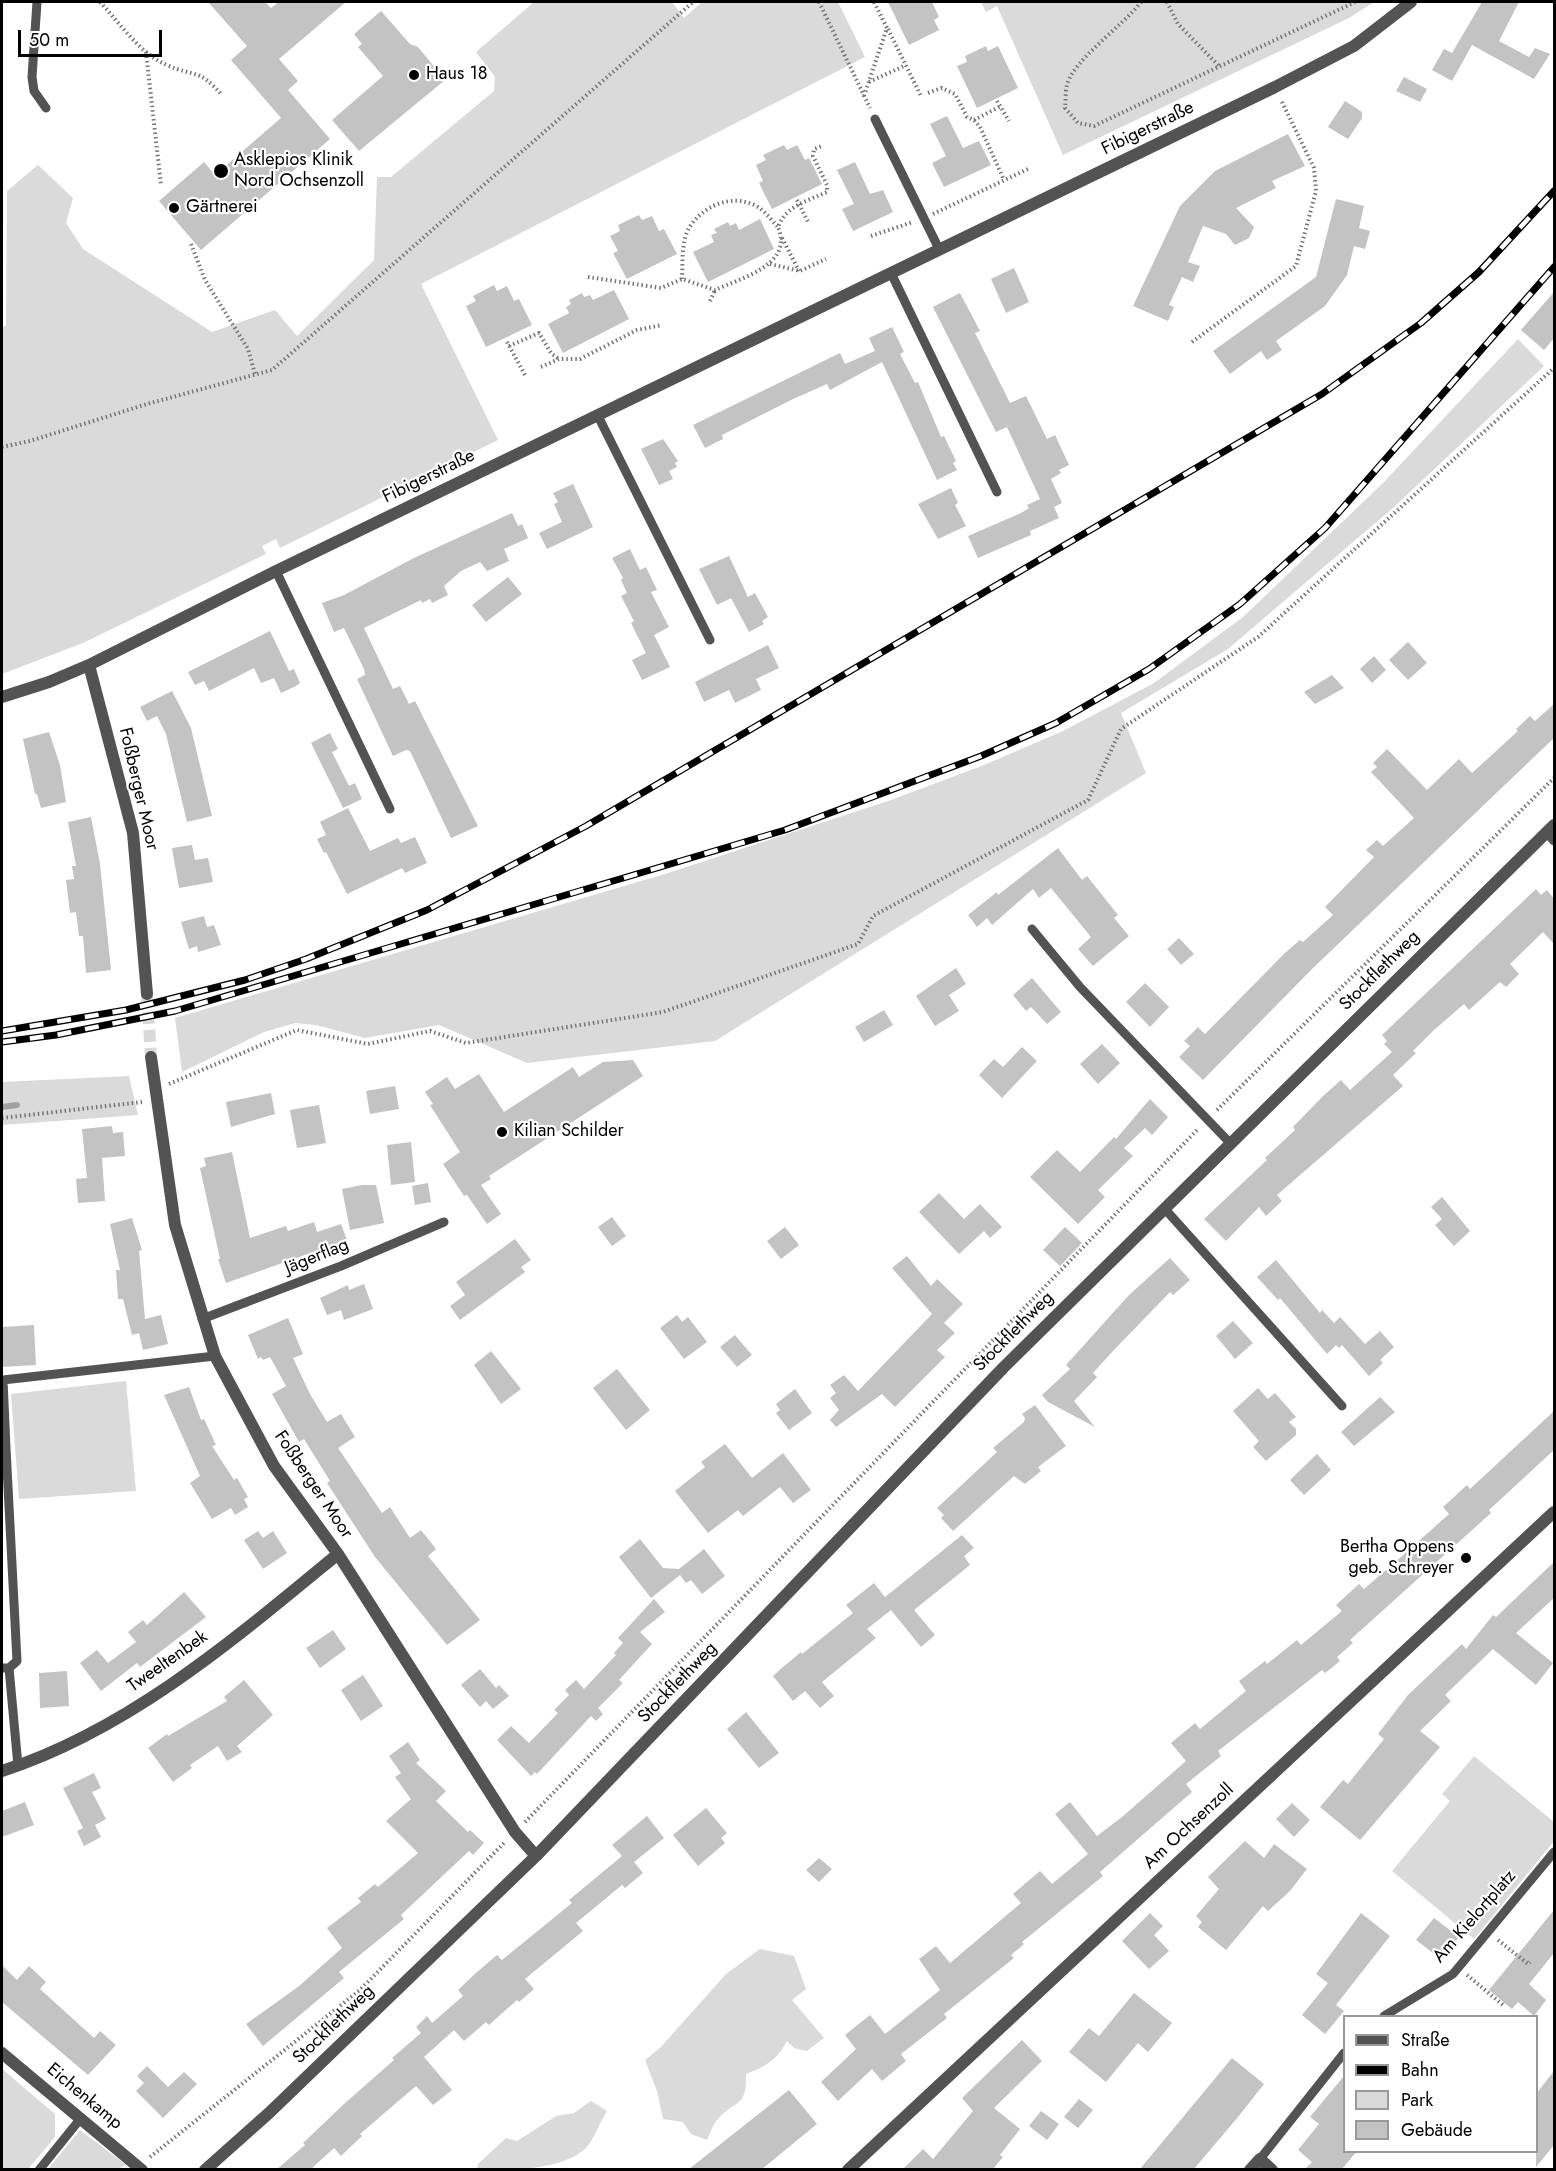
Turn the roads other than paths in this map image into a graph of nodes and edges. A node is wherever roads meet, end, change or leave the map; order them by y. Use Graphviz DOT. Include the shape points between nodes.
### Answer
graph roads {
  1 [pos="37,2"];
  2 [pos="1411,2"];
  3 [pos="46,108"];
  4 [pos="875,119"];
  5 [pos="939,249"];
  6 [pos="891,273"];
  7 [pos="597,416"];
  8 [pos="997,492"];
  9 [pos="276,571"];
  10 [pos="710,639"];
  11 [pos="89,665"];
  12 [pos="2,697"];
  13 [pos="390,809"];
  14 [pos="1552,833"];
  15 [pos="1032,929"];
  16 [pos="147,994"];
  17 [pos="151,1057"];
  18 [pos="1231,1144"];
  19 [pos="1164,1208"];
  20 [pos="444,1222"];
  21 [pos="202,1319"];
  22 [pos="215,1356"];
  23 [pos="2,1380"];
  24 [pos="1342,1406"];
  25 [pos="4,1448"];
  26 [pos="1554,1512"];
  27 [pos="338,1554"];
  28 [pos="5,1668"];
  29 [pos="18,1766"];
  30 [pos="2,1771"];
  31 [pos="1554,1852"];
  32 [pos="536,1857"];
  33 [pos="1386,2015"];
  34 [pos="2,2053"];
  35 [pos="1343,2054"];
  36 [pos="81,2118"];
  37 [pos="1260,2159"];
  38 [pos="140,2167"];
  39 [pos="39,2169"];
  40 [pos="205,2169"];
  41 [pos="848,2169"];
  42 [pos="1250,2169"];
  43 [pos="1272,2169"];
  1 -- 3 [label="lane" via="32,77 34,91"];
  2 -- 5 [label="street, Fibigerstraße" via="1354,46"];
  4 -- 5 [label="lane"];
  5 -- 6 [label="street, Fibigerstraße"];
  6 -- 7 [label="street, Fibigerstraße"];
  6 -- 8 [label="lane"];
  7 -- 9 [label="street, Fibigerstraße"];
  7 -- 10 [label="lane"];
  9 -- 11 [label="street, Fibigerstraße"];
  9 -- 13 [label="lane"];
  11 -- 12 [label="street, Fibigerstraße"];
  11 -- 16 [label="street, Foßberger Moor" via="133,833"];
  14 -- 18 [label="street, Stockflethweg"];
  15 -- 18 [label="lane" via="1080,987"];
  17 -- 21 [label="street, Foßberger Moor" via="175,1225"];
  18 -- 19 [label="street, Stockflethweg"];
  19 -- 24 [label="lane"];
  19 -- 32 [label="street, Stockflethweg" via="1004,1366"];
  20 -- 21 [label="lane, Jägerflag"];
  21 -- 22 [label="street, Foßberger Moor"];
  22 -- 23 [label="lane"];
  22 -- 27 [label="street, Foßberger Moor" via="274,1466"];
  23 -- 25 [label="lane"];
  25 -- 28 [label="lane" via="17,1661"];
  26 -- 41 [label="street, Am Ochsenzoll"];
  27 -- 29 [label="street, Tweeltenbek" via="181,1677 115,1720"];
  27 -- 32 [label="street, Foßberger Moor" via="514,1832"];
  28 -- 29 [label="lane"];
  29 -- 30 [label="street, Tweeltenbek"];
  31 -- 33 [label="lane, Am Kielortplatz" via="1458,1968"];
  32 -- 40 [label="street, Stockflethweg" via="269,2113"];
  34 -- 36 [label="street, Eichenkamp"];
  35 -- 37 [label="lane"];
  36 -- 38 [label="street, Eichenkamp"];
  36 -- 39 [label="lane"];
  37 -- 42 [label="street"];
  37 -- 43 [label="street"];
}
